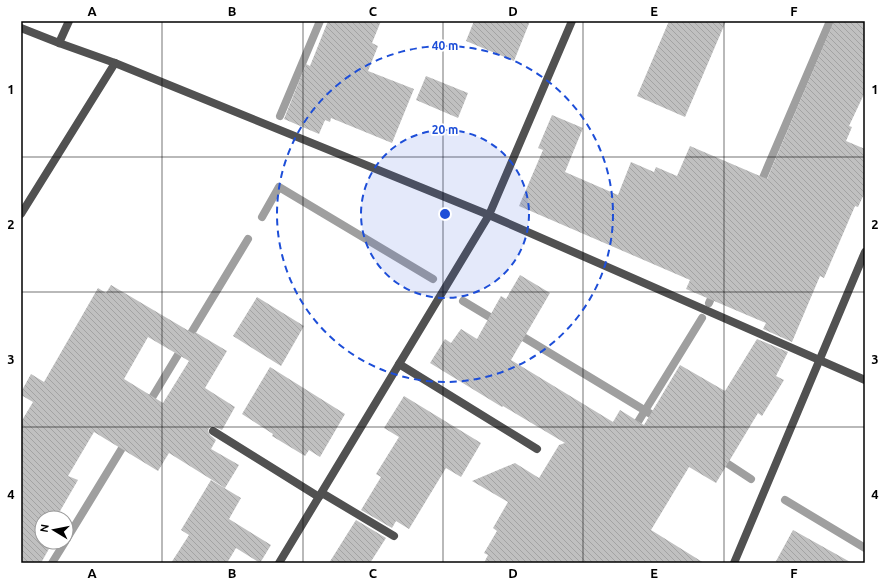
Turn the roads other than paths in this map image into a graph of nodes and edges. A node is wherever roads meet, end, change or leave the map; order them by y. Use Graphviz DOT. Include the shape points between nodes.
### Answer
graph roads {
  1 [pos="68,21"];
  2 [pos="572,21"];
  3 [pos="21,28"];
  4 [pos="59,44"];
  5 [pos="115,63"];
  6 [pos="21,214"];
  7 [pos="489,215"];
  8 [pos="865,252"];
  9 [pos="820,360"];
  10 [pos="399,364"];
  11 [pos="865,380"];
  12 [pos="212,431"];
  13 [pos="537,449"];
  14 [pos="321,495"];
  15 [pos="394,536"];
  16 [pos="280,563"];
  17 [pos="734,563"];
  1 -- 4 [label="street"];
  2 -- 7 [label="street"];
  3 -- 4 [label="street"];
  4 -- 5 [label="street"];
  5 -- 6 [label="street"];
  5 -- 7 [label="street"];
  7 -- 9 [label="street"];
  7 -- 10 [label="street"];
  8 -- 9 [label="street"];
  9 -- 11 [label="street"];
  9 -- 17 [label="street"];
  10 -- 13 [label="street"];
  10 -- 14 [label="street"];
  12 -- 14 [label="street"];
  14 -- 15 [label="street"];
  14 -- 16 [label="street"];
}
